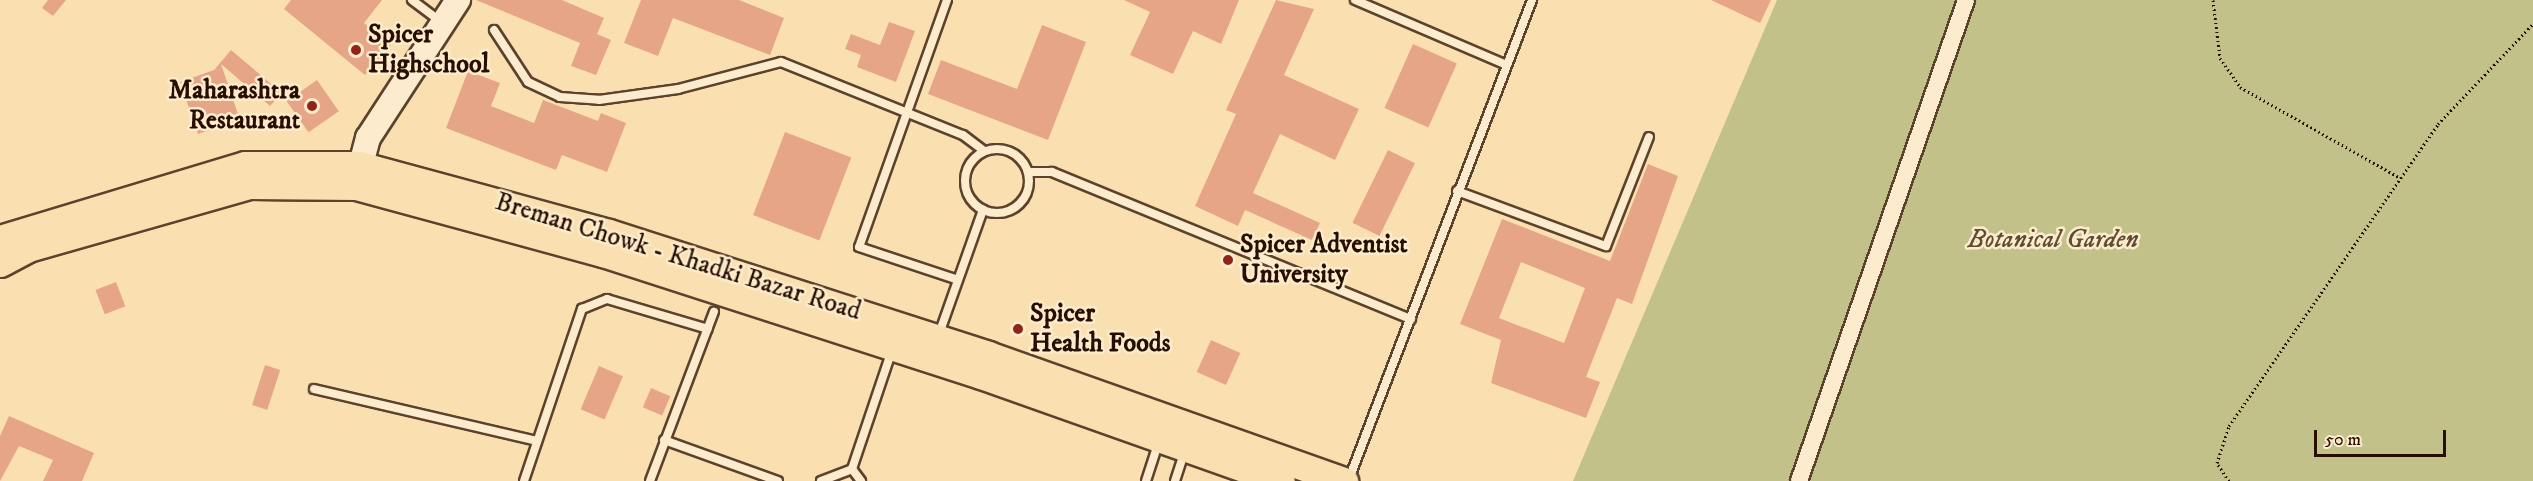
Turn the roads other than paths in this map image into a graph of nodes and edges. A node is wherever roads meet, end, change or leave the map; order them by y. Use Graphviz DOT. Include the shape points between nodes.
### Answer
graph roads {
  1 [pos="412,0"];
  2 [pos="458,0"];
  3 [pos="947,0"];
  4 [pos="1355,0"];
  5 [pos="1532,0"];
  6 [pos="1966,0"];
  7 [pos="443,24"];
  8 [pos="494,30"];
  9 [pos="1504,64"];
  10 [pos="907,112"];
  11 [pos="1649,137"];
  12 [pos="984,151"];
  13 [pos="1028,172"];
  14 [pos="358,175"];
  15 [pos="1457,191"];
  16 [pos="982,210"];
  17 [pos="15,239"];
  18 [pos="0,263"];
  19 [pos="958,280"];
  20 [pos="714,312"];
  21 [pos="1411,319"];
  22 [pos="708,329"];
  23 [pos="893,347"];
  24 [pos="934,349"];
  25 [pos="314,389"];
  26 [pos="1160,438"];
  27 [pos="664,440"];
  28 [pos="537,441"];
  29 [pos="1186,447"];
  30 [pos="852,469"];
  31 [pos="524,481"];
  32 [pos="650,481"];
  33 [pos="778,481"];
  34 [pos="821,481"];
  35 [pos="861,481"];
  36 [pos="1146,481"];
  37 [pos="1175,481"];
  38 [pos="1281,481"];
  39 [pos="1346,481"];
  40 [pos="1799,481"];
  1 -- 7 [label="lane"];
  2 -- 7 [label="street"];
  3 -- 10 [label="lane"];
  4 -- 9 [label="lane"];
  5 -- 9 [label="lane"];
  6 -- 40 [label="street"];
  7 -- 14 [label="street" via="368,138"];
  8 -- 10 [label="lane" via="528,82 560,97 599,100 678,89 781,62"];
  9 -- 15 [label="lane"];
  10 -- 12 [label="lane" via="963,135"];
  10 -- 19 [label="lane" via="859,247"];
  11 -- 15 [label="lane" via="1606,246"];
  12 -- 13 [label="lane" via="1011,151"];
  12 -- 16 [label="lane" via="969,162 964,180 969,198"];
  13 -- 16 [label="lane" via="1028,190 1018,206 1001,213"];
  13 -- 21 [label="lane" via="1053,172"];
  14 -- 17 [label="main road, Breman Chowk - Khadki Bazar Road" via="249,185"];
  14 -- 23 [label="main road, Breman Chowk - Khadki Bazar Road"];
  14 -- 24 [label="main road, Breman Chowk - Khadki Bazar Road" via="609,233"];
  15 -- 21 [label="lane"];
  16 -- 19 [label="lane"];
  17 -- 18 [label="main road, Breman Chowk - Khadki Bazar Road"];
  19 -- 24 [label="lane"];
  20 -- 22 [label="lane"];
  21 -- 39 [label="lane"];
  22 -- 27 [label="lane"];
  22 -- 28 [label="lane" via="607,299 589,304 576,315"];
  23 -- 24 [label="main road, Breman Chowk - Khadki Bazar Road"];
  23 -- 30 [label="lane"];
  24 -- 26 [label="main road, Breman Chowk - Khadki Bazar Road"];
  24 -- 39 [label="main road, Breman Chowk - Khadki Bazar Road"];
  25 -- 28 [label="lane"];
  26 -- 29 [label="main road, Breman Chowk - Khadki Bazar Road"];
  26 -- 36 [label="lane"];
  27 -- 32 [label="lane"];
  27 -- 33 [label="lane"];
  28 -- 31 [label="lane"];
  29 -- 37 [label="lane"];
  29 -- 38 [label="main road, Breman Chowk - Khadki Bazar Road"];
  30 -- 34 [label="lane"];
  30 -- 35 [label="lane"];
}
